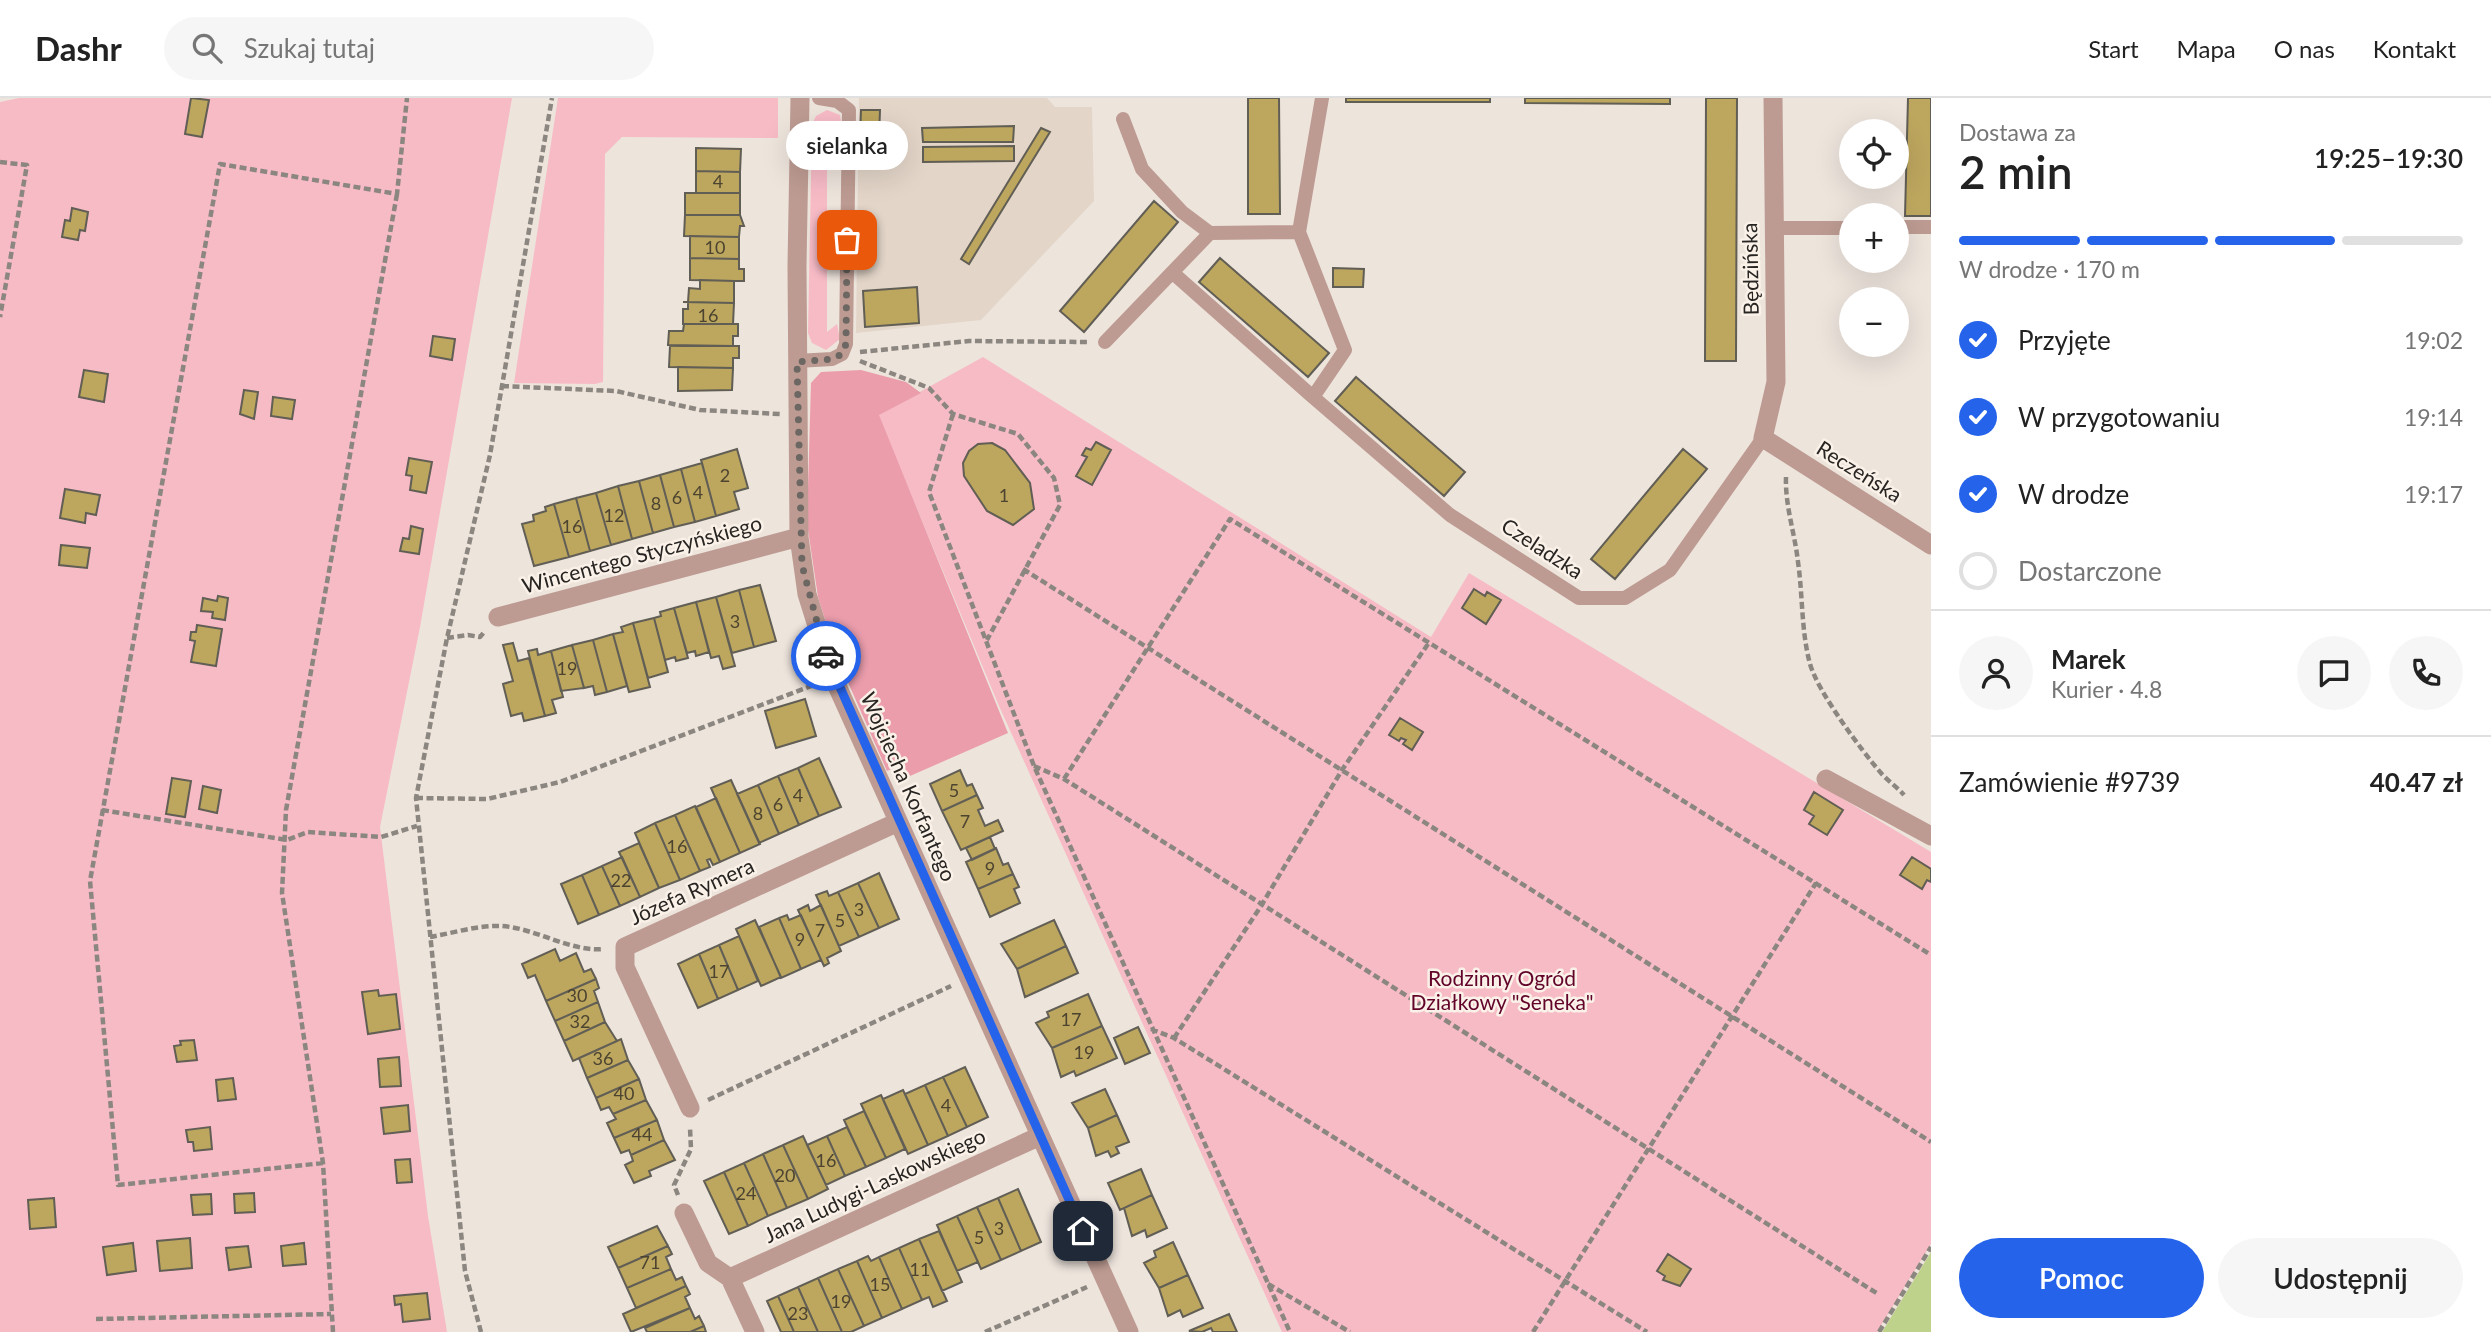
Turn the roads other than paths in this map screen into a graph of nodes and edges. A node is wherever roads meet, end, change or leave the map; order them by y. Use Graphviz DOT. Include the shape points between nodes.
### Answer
graph roads {
  1 [pos="800,98"];
  2 [pos="819,98"];
  3 [pos="1322,98"];
  4 [pos="1773,98"];
  5 [pos="1124,118"];
  6 [pos="1909,227"];
  7 [pos="1931,227"];
  8 [pos="1773,228"];
  9 [pos="1839,228"];
  10 [pos="1299,232"];
  11 [pos="1210,233"];
  12 [pos="1172,273"];
  13 [pos="1105,342"];
  14 [pos="797,362"];
  15 [pos="1313,397"];
  16 [pos="1763,438"];
  17 [pos="799,537"];
  18 [pos="1931,545"];
  19 [pos="498,617"];
  20 [pos="1826,779"];
  21 [pos="898,822"];
  22 [pos="1926,834"];
  23 [pos="690,1108"];
  24 [pos="1040,1136"];
  25 [pos="684,1213"];
  26 [pos="730,1278"];
  27 [pos="755,1332"];
  28 [pos="1129,1332"];
  1 -- 14 [label="street, Wojciecha Korfantego"];
  2 -- 14 [label="lane" via="837,101 849,110 846,344 842,354 832,359"];
  3 -- 10 [label="lane"];
  4 -- 8 [label="street, Będzińska"];
  5 -- 11 [label="lane" via="1142,169 1182,212"];
  6 -- 7 [label="lane"];
  8 -- 9 [label="lane"];
  8 -- 16 [label="street, Będzińska" via="1776,382"];
  10 -- 11 [label="lane"];
  10 -- 15 [label="lane" via="1345,350"];
  11 -- 12 [label="lane"];
  12 -- 13 [label="lane"];
  12 -- 15 [label="lane, Czeladzka"];
  14 -- 17 [label="street, Wojciecha Korfantego"];
  15 -- 16 [label="lane, Czeladzka" via="1450,515 1579,598 1625,598 1670,570"];
  16 -- 18 [label="street, Reczeńska"];
  17 -- 19 [label="street, Wincentego Styczyńskiego"];
  17 -- 21 [label="street, Wojciecha Korfantego" via="807,594 833,677"];
  20 -- 22 [label="street"];
  21 -- 23 [label="street, Józefa Rymera" via="625,947 625,967"];
  21 -- 24 [label="street, Wojciecha Korfantego"];
  24 -- 26 [label="street, Jana Ludygi-Laskowskiego"];
  24 -- 28 [label="street, Wojciecha Korfantego"];
  25 -- 26 [label="street" via="708,1263"];
  26 -- 27 [label="street"];
}
